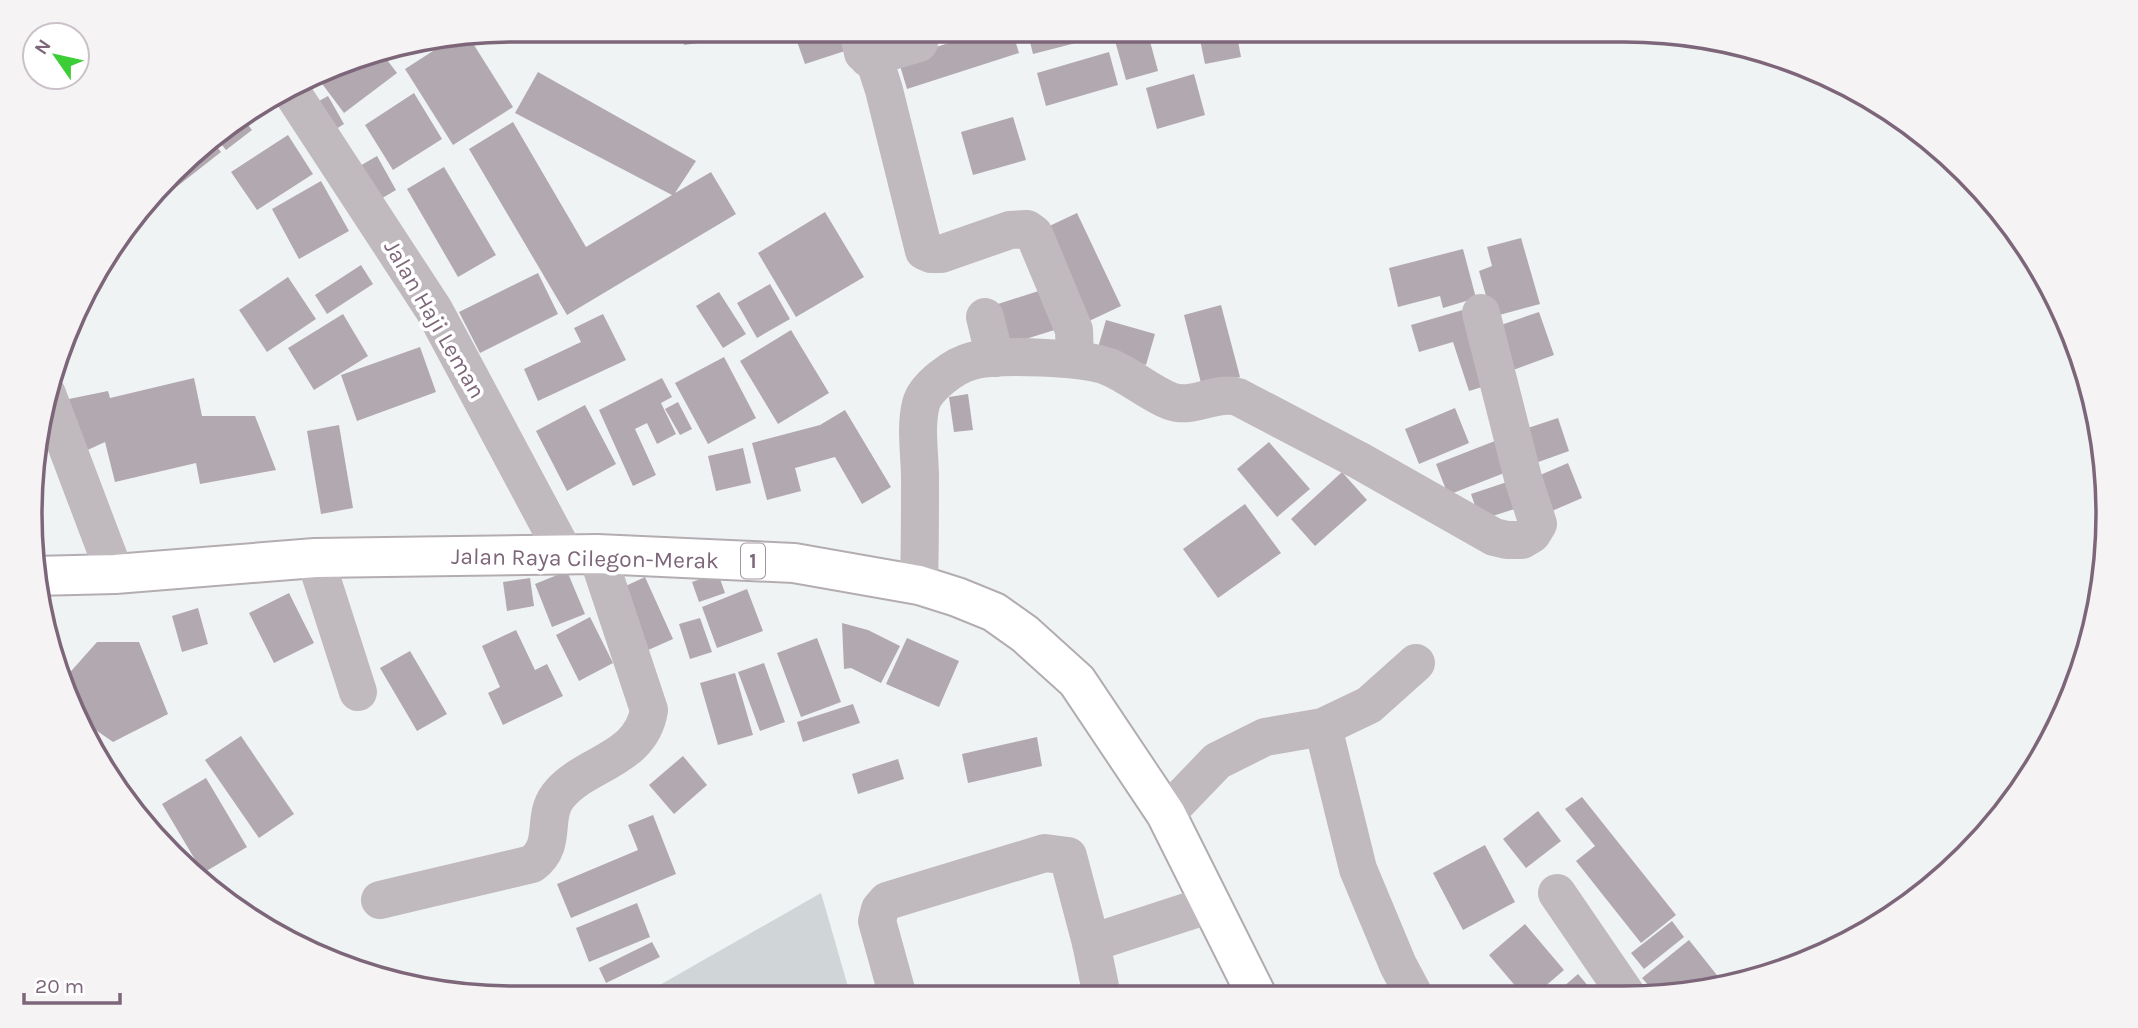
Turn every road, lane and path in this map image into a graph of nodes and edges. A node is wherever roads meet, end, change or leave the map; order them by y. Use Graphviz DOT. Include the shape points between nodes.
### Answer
graph roads {
  1 [pos="919,43"];
  2 [pos="863,44"];
  3 [pos="295,96"];
  4 [pos="1481,313"];
  5 [pos="985,317"];
  6 [pos="995,358"];
  7 [pos="1075,359"];
  8 [pos="54,411"];
  9 [pos="581,554"];
  10 [pos="315,558"];
  11 [pos="116,574"];
  12 [pos="46,576"];
  13 [pos="919,585"];
  14 [pos="1416,663"];
  15 [pos="358,692"];
  16 [pos="1323,727"];
  17 [pos="1166,814"];
  18 [pos="1558,893"];
  19 [pos="380,900"];
  20 [pos="1211,904"];
  21 [pos="1091,943"];
  22 [pos="895,986"];
  23 [pos="1100,986"];
  24 [pos="1252,986"];
  25 [pos="1410,986"];
  26 [pos="1621,986"];
  1 -- 2 [label="street"];
  2 -- 7 [label="street" via="884,90 924,251 941,254 1010,230 1027,229 1034,234 1074,330"];
  3 -- 9 [label="street, Jalan Haji Leman" via="435,310"];
  4 -- 7 [label="street" via="1538,524 1522,540 1507,540 1477,529 1238,397 1172,402 1107,366"];
  5 -- 6 [label="street"];
  6 -- 7 [label="street"];
  6 -- 13 [label="street" via="952,369 921,401"];
  8 -- 11 [label="street"];
  9 -- 10 [label="highway, Jalan Raya Cilegon-Merak / 1"];
  9 -- 13 [label="highway, Jalan Raya Cilegon-Merak / 1" via="794,563"];
  9 -- 19 [label="street, Jalan Haji Leman" via="649,710 647,723 615,758 559,794 546,849 532,863"];
  10 -- 11 [label="highway, Jalan Raya Cilegon-Merak / 1"];
  10 -- 15 [label="street"];
  11 -- 12 [label="highway, Jalan Raya Cilegon-Merak / 1"];
  13 -- 17 [label="highway, Jalan Raya Cilegon-Merak / 1" via="994,612 1046,652 1077,681"];
  14 -- 16 [label="street" via="1370,705"];
  16 -- 17 [label="street" via="1265,737 1217,761"];
  16 -- 25 [label="street" via="1358,869"];
  17 -- 20 [label="highway, Jalan Raya Cilegon-Merak / 1"];
  18 -- 26 [label="street"];
  20 -- 21 [label="street"];
  20 -- 24 [label="highway, Jalan Raya Cilegon-Merak / 1"];
  21 -- 22 [label="street" via="1068,856 1045,853 887,901 877,921"];
  21 -- 23 [label="street"];
}
